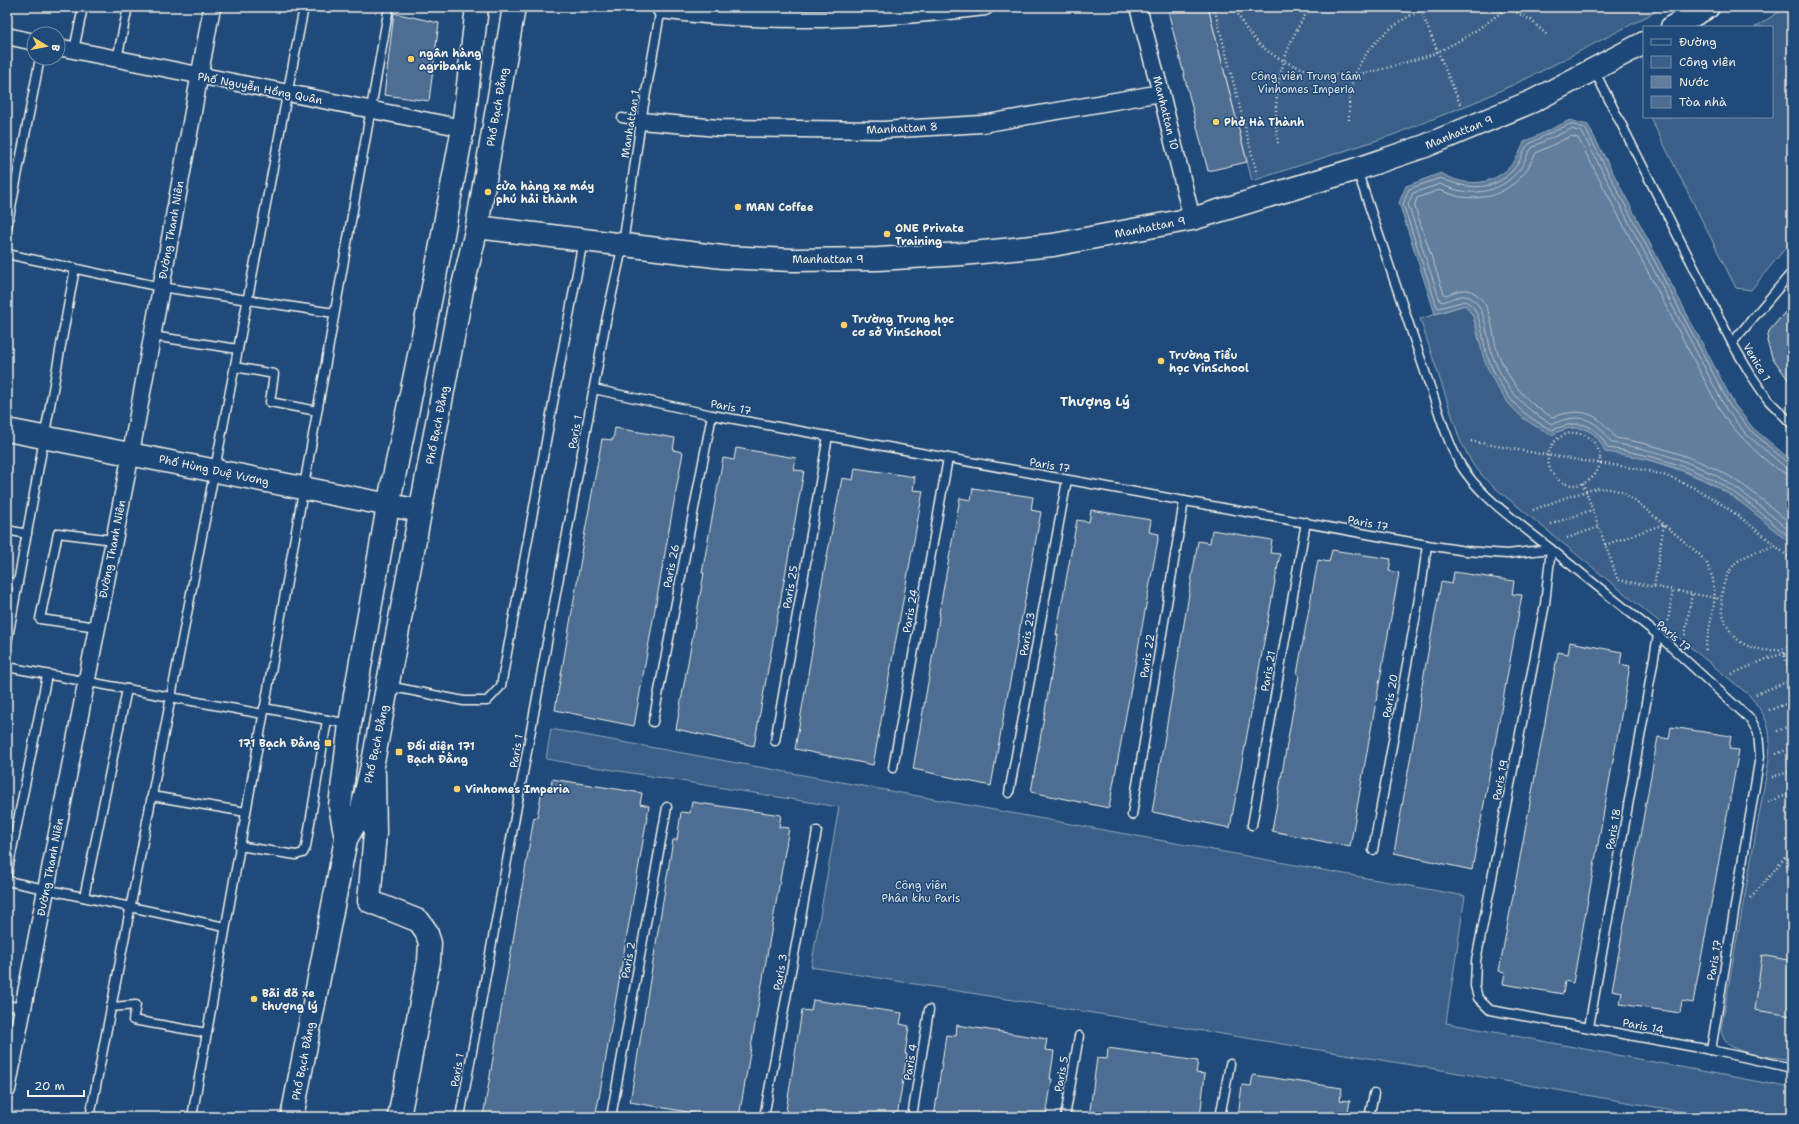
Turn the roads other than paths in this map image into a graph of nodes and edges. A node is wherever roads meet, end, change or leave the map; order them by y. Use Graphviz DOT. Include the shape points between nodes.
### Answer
graph roads {
  1 [pos="83,7"];
  2 [pos="128,7"];
  3 [pos="212,7"];
  4 [pos="304,7"];
  5 [pos="389,7"];
  6 [pos="476,7"];
  7 [pos="985,7"];
  8 [pos="1138,7"];
  9 [pos="1708,7"];
  10 [pos="661,9"];
  11 [pos="512,11"];
  12 [pos="1674,26"];
  13 [pos="7,36"];
  14 [pos="26,40"];
  15 [pos="1643,44"];
  16 [pos="66,48"];
  17 [pos="74,50"];
  18 [pos="117,59"];
  19 [pos="38,66"];
  20 [pos="1594,70"];
  21 [pos="200,75"];
  22 [pos="287,93"];
  23 [pos="1162,93"];
  24 [pos="371,110"];
  25 [pos="622,118"];
  26 [pos="641,121"];
  27 [pos="463,128"];
  28 [pos="1357,169"];
  29 [pos="1192,219"];
  30 [pos="477,227"];
  31 [pos="7,228"];
  32 [pos="583,240"];
  33 [pos="623,244"];
  34 [pos="7,254"];
  35 [pos="75,268"];
  36 [pos="1792,272"];
  37 [pos="161,286"];
  38 [pos="248,300"];
  39 [pos="334,314"];
  40 [pos="152,336"];
  41 [pos="1732,343"];
  42 [pos="238,349"];
  43 [pos="235,366"];
  44 [pos="594,389"];
  45 [pos="317,411"];
  46 [pos="712,415"];
  47 [pos="1792,424"];
  48 [pos="7,430"];
  49 [pos="828,436"];
  50 [pos="46,437"];
  51 [pos="131,453"];
  52 [pos="948,458"];
  53 [pos="215,471"];
  54 [pos="1067,480"];
  55 [pos="303,489"];
  56 [pos="1184,501"];
  57 [pos="388,506"];
  58 [pos="420,511"];
  59 [pos="1306,522"];
  60 [pos="7,530"];
  61 [pos="27,534"];
  62 [pos="114,540"];
  63 [pos="1427,545"];
  64 [pos="1551,549"];
  65 [pos="7,582"];
  66 [pos="18,584"];
  67 [pos="97,627"];
  68 [pos="1658,635"];
  69 [pos="7,643"];
  70 [pos="7,667"];
  71 [pos="47,674"];
  72 [pos="86,682"];
  73 [pos="388,686"];
  74 [pos="127,689"];
  75 [pos="171,697"];
  76 [pos="264,711"];
  77 [pos="327,720"];
  78 [pos="653,722"];
  79 [pos="350,724"];
  80 [pos="774,741"];
  81 [pos="374,757"];
  82 [pos="893,768"];
  83 [pos="1009,793"];
  84 [pos="152,796"];
  85 [pos="667,807"];
  86 [pos="246,812"];
  87 [pos="1132,815"];
  88 [pos="1252,824"];
  89 [pos="817,831"];
  90 [pos="239,846"];
  91 [pos="344,847"];
  92 [pos="1373,850"];
  93 [pos="7,875"];
  94 [pos="7,881"];
  95 [pos="46,889"];
  96 [pos="84,898"];
  97 [pos="130,908"];
  98 [pos="225,927"];
  99 [pos="15,1007"];
  100 [pos="111,1007"];
  101 [pos="929,1010"];
  102 [pos="1490,1010"];
  103 [pos="1590,1027"];
  104 [pos="207,1033"];
  105 [pos="1080,1036"];
  106 [pos="1711,1050"];
  107 [pos="1230,1064"];
  108 [pos="1792,1068"];
  109 [pos="7,1090"];
  110 [pos="1374,1094"];
  111 [pos="90,1117"];
  112 [pos="192,1117"];
  113 [pos="292,1117"];
  114 [pos="399,1117"];
  115 [pos="460,1117"];
  116 [pos="611,1117"];
  117 [pos="764,1117"];
  118 [pos="912,1117"];
  119 [pos="1065,1117"];
  120 [pos="1220,1117"];
  121 [pos="1369,1117"];
  1 -- 17 [label="lane"];
  2 -- 18 [label="lane"];
  3 -- 21 [label="street, Đường Thanh Niên"];
  4 -- 22 [label="lane"];
  5 -- 24 [label="lane"];
  6 -- 27 [label="main road, Phố Bạch Đằng"];
  7 -- 10 [label="street" via="864,18 697,15"];
  8 -- 23 [label="street, Manhattan 10"];
  9 -- 12 [label="main road"];
  10 -- 26 [label="lane, Manhattan 1"];
  11 -- 30 [label="main road, Phố Bạch Đằng"];
  13 -- 14 [label="street"];
  15 -- 20 [label="main road, Manhattan 9"];
  16 -- 17 [label="street, Phố Nguyễn Hồng Quân"];
  17 -- 18 [label="street, Phố Nguyễn Hồng Quân"];
  18 -- 21 [label="street, Phố Nguyễn Hồng Quân"];
  19 -- 31 [label="lane"];
  20 -- 28 [label="main road, Manhattan 9" via="1486,122 1435,143"];
  20 -- 41 [label="lane"];
  21 -- 22 [label="street, Phố Nguyễn Hồng Quân"];
  21 -- 37 [label="street, Đường Thanh Niên"];
  22 -- 24 [label="street, Phố Nguyễn Hồng Quân"];
  22 -- 38 [label="lane"];
  23 -- 26 [label="street, Manhattan 8" via="982,124 882,130 718,128"];
  23 -- 29 [label="street, Manhattan 10"];
  24 -- 27 [label="street, Phố Nguyễn Hồng Quân"];
  24 -- 39 [label="lane"];
  25 -- 26 [label="lane"];
  26 -- 33 [label="lane, Manhattan 1"];
  27 -- 57 [label="main road, Phố Bạch Đằng"];
  28 -- 29 [label="main road, Manhattan 9"];
  28 -- 64 [label="lane" via="1454,452 1465,472 1483,492"];
  29 -- 33 [label="main road, Manhattan 9" via="1053,245 878,259 793,260 723,257"];
  30 -- 32 [label="main road, Manhattan 9"];
  30 -- 58 [label="main road, Phố Bạch Đằng" via="462,290"];
  32 -- 33 [label="main road, Manhattan 9"];
  32 -- 73 [label="lane" via="501,686 487,701 436,697"];
  33 -- 44 [label="lane, Manhattan 1"];
  34 -- 35 [label="lane"];
  35 -- 37 [label="lane"];
  35 -- 50 [label="lane"];
  36 -- 41 [label="lane, Venice 1"];
  37 -- 38 [label="lane"];
  37 -- 40 [label="street, Đường Thanh Niên"];
  38 -- 39 [label="lane"];
  38 -- 42 [label="lane"];
  39 -- 45 [label="lane"];
  40 -- 42 [label="lane"];
  40 -- 51 [label="street, Đường Thanh Niên"];
  41 -- 47 [label="lane, Venice 1" via="1768,400"];
  42 -- 43 [label="lane"];
  43 -- 45 [label="lane" via="274,374 270,402"];
  43 -- 53 [label="lane"];
  44 -- 46 [label="lane, Paris 17"];
  44 -- 115 [label="lane, Paris 1"];
  45 -- 55 [label="lane"];
  46 -- 49 [label="lane, Paris 17"];
  46 -- 78 [label="lane, Paris 26"];
  48 -- 50 [label="main road, Phố Hùng Duệ Vương"];
  49 -- 52 [label="lane, Paris 17"];
  49 -- 80 [label="lane, Paris 25"];
  50 -- 51 [label="main road, Phố Hùng Duệ Vương"];
  50 -- 61 [label="lane"];
  51 -- 53 [label="main road, Phố Hùng Duệ Vương"];
  51 -- 62 [label="street, Đường Thanh Niên"];
  52 -- 54 [label="lane, Paris 17"];
  52 -- 82 [label="lane, Paris 24"];
  53 -- 55 [label="main road, Phố Hùng Duệ Vương"];
  53 -- 75 [label="lane"];
  54 -- 56 [label="lane, Paris 17"];
  54 -- 83 [label="lane, Paris 23"];
  55 -- 57 [label="main road, Phố Hùng Duệ Vương"];
  55 -- 76 [label="lane"];
  56 -- 59 [label="lane, Paris 17"];
  56 -- 87 [label="lane, Paris 22"];
  57 -- 58 [label="main road, Phố Hùng Duệ Vương"];
  57 -- 79 [label="main road, Phố Bạch Đằng"];
  58 -- 73 [label="main road, Phố Bạch Đằng"];
  59 -- 63 [label="lane, Paris 17"];
  59 -- 88 [label="lane, Paris 21"];
  60 -- 61 [label="lane"];
  61 -- 66 [label="lane"];
  62 -- 67 [label="street, Đường Thanh Niên"];
  62 -- 67 [label="lane" via="58,533 40,619"];
  63 -- 64 [label="lane, Paris 17" via="1507,554"];
  63 -- 92 [label="lane, Paris 20"];
  64 -- 68 [label="lane, Paris 17"];
  64 -- 102 [label="lane, Paris 19" via="1545,604 1476,961 1475,986 1478,998"];
  65 -- 66 [label="lane"];
  66 -- 69 [label="lane"];
  67 -- 72 [label="street, Đường Thanh Niên"];
  68 -- 103 [label="lane, Paris 18"];
  68 -- 106 [label="lane, Paris 17" via="1751,720 1758,733 1760,756"];
  70 -- 71 [label="lane"];
  71 -- 72 [label="lane"];
  71 -- 93 [label="lane"];
  72 -- 74 [label="lane"];
  72 -- 95 [label="street, Đường Thanh Niên"];
  73 -- 81 [label="main road, Phố Bạch Đằng"];
  74 -- 75 [label="lane"];
  74 -- 96 [label="lane"];
  75 -- 76 [label="lane"];
  75 -- 84 [label="lane"];
  76 -- 77 [label="lane"];
  76 -- 86 [label="lane"];
  77 -- 79 [label="lane"];
  77 -- 90 [label="lane" via="303,853 296,855"];
  79 -- 91 [label="main road, Phố Bạch Đằng" via="340,806"];
  81 -- 91 [label="main road, Phố Bạch Đằng" via="361,813"];
  81 -- 114 [label="main road" via="375,833 368,901 418,921 426,930 430,943"];
  84 -- 86 [label="lane"];
  84 -- 97 [label="lane"];
  85 -- 116 [label="lane, Paris 2"];
  86 -- 90 [label="lane"];
  89 -- 117 [label="lane, Paris 3"];
  90 -- 98 [label="lane"];
  91 -- 113 [label="main road, Phố Bạch Đằng"];
  94 -- 95 [label="lane"];
  95 -- 96 [label="lane"];
  95 -- 99 [label="street, Đường Thanh Niên"];
  96 -- 97 [label="lane"];
  97 -- 98 [label="lane"];
  97 -- 100 [label="lane"];
  98 -- 104 [label="lane"];
  99 -- 109 [label="street, Đường Thanh Niên"];
  100 -- 104 [label="lane" via="136,1005 133,1020"];
  100 -- 111 [label="lane"];
  101 -- 118 [label="lane, Paris 4"];
  102 -- 103 [label="lane, Paris 14"];
  103 -- 106 [label="lane, Paris 14"];
  104 -- 112 [label="lane"];
  105 -- 119 [label="lane, Paris 5"];
  106 -- 108 [label="lane, Paris 14"];
  107 -- 120 [label="lane"];
  110 -- 121 [label="lane"];
}
